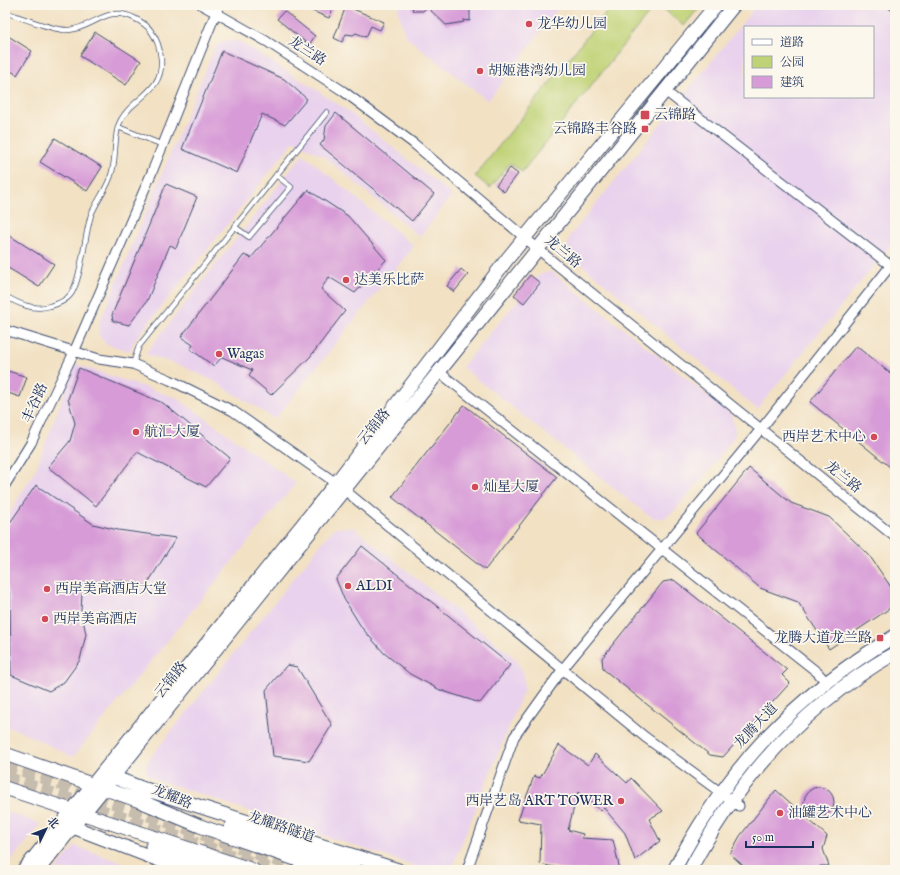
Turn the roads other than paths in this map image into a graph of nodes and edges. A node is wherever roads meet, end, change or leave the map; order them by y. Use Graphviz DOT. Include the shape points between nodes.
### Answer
graph roads {
  1 [pos="202,5"];
  2 [pos="716,5"];
  3 [pos="734,5"];
  4 [pos="217,9"];
  5 [pos="5,12"];
  6 [pos="665,91"];
  7 [pos="327,112"];
  8 [pos="118,127"];
  9 [pos="163,145"];
  10 [pos="276,175"];
  11 [pos="235,227"];
  12 [pos="524,238"];
  13 [pos="537,249"];
  14 [pos="894,265"];
  15 [pos="5,296"];
  16 [pos="5,330"];
  17 [pos="74,352"];
  18 [pos="133,364"];
  19 [pos="439,372"];
  20 [pos="761,428"];
  21 [pos="5,485"];
  22 [pos="340,486"];
  23 [pos="895,537"];
  24 [pos="662,549"];
  25 [pos="895,636"];
  26 [pos="895,653"];
  27 [pos="562,670"];
  28 [pos="826,682"];
  29 [pos="5,754"];
  30 [pos="113,777"];
  31 [pos="98,787"];
  32 [pos="5,788"];
  33 [pos="145,789"];
  34 [pos="720,794"];
  35 [pos="140,801"];
  36 [pos="735,804"];
  37 [pos="78,812"];
  38 [pos="196,815"];
  39 [pos="100,820"];
  40 [pos="73,827"];
  41 [pos="99,837"];
  42 [pos="154,847"];
  43 [pos="24,870"];
  44 [pos="38,870"];
  45 [pos="185,870"];
  46 [pos="218,870"];
  47 [pos="253,870"];
  48 [pos="327,870"];
  49 [pos="356,870"];
  50 [pos="398,870"];
  51 [pos="467,870"];
  52 [pos="674,870"];
  53 [pos="690,870"];
  1 -- 4 [label="street, 龙兰路"];
  2 -- 12 [label="main road, 云锦路"];
  3 -- 6 [label="main road, 云锦路"];
  4 -- 9 [label="street, 丰谷路"];
  4 -- 12 [label="street, 龙兰路" via="382,119"];
  5 -- 8 [label="lane" via="68,30 115,13 127,14 150,30 157,40 160,52 162,66 159,78 147,95 124,114"];
  6 -- 13 [label="main road, 云锦路"];
  6 -- 14 [label="street"];
  7 -- 10 [label="lane"];
  8 -- 9 [label="lane"];
  8 -- 15 [label="lane" via="112,173 91,215 71,293 57,305 45,308 31,308"];
  9 -- 17 [label="street, 丰谷路"];
  10 -- 11 [label="lane"];
  10 -- 11 [label="lane" via="291,187 250,238"];
  11 -- 18 [label="lane" via="139,346"];
  12 -- 13 [label="street, 龙兰路"];
  12 -- 22 [label="main road, 云锦路"];
  13 -- 19 [label="main road, 云锦路"];
  13 -- 20 [label="street, 龙兰路"];
  14 -- 20 [label="street"];
  16 -- 17 [label="street"];
  17 -- 18 [label="street"];
  17 -- 21 [label="street, 丰谷路" via="32,443"];
  18 -- 22 [label="street" via="233,411"];
  19 -- 22 [label="main road, 云锦路"];
  19 -- 24 [label="street"];
  20 -- 23 [label="street, 龙兰路"];
  20 -- 24 [label="street"];
  22 -- 27 [label="street"];
  22 -- 30 [label="main road, 云锦路"];
  22 -- 31 [label="main road, 云锦路"];
  24 -- 27 [label="street"];
  24 -- 28 [label="street"];
  25 -- 28 [label="main road, 龙腾大道"];
  26 -- 36 [label="main road, 龙腾大道" via="850,681 811,712 767,756"];
  27 -- 34 [label="street"];
  27 -- 51 [label="street" via="514,737"];
  28 -- 34 [label="main road, 龙腾大道" via="767,735"];
  29 -- 31 [label="main road, 龙耀路"];
  30 -- 31 [label="main road, 云锦路"];
  30 -- 33 [label="main road, 龙耀路隧道"];
  31 -- 35 [label="main road, 龙耀路"];
  31 -- 37 [label="main road, 云锦路"];
  32 -- 37 [label="main road"];
  33 -- 38 [label="main road, 龙耀路隧道"];
  33 -- 50 [label="main road, 龙耀路"];
  34 -- 36 [label="street"];
  34 -- 52 [label="main road, 龙腾大道" via="697,828"];
  35 -- 38 [label="main road, 龙耀路隧道"];
  35 -- 48 [label="main road, 龙耀路" via="200,826"];
  36 -- 53 [label="main road, 龙腾大道" via="710,836"];
  37 -- 39 [label="main road"];
  37 -- 40 [label="main road, 云锦路"];
  37 -- 43 [label="main road, 云锦路"];
  38 -- 49 [label="main road, 龙耀路隧道"];
  39 -- 42 [label="main road"];
  39 -- 47 [label="main road"];
  40 -- 41 [label="main road"];
  40 -- 44 [label="main road, 云锦路"];
  41 -- 42 [label="main road"];
  41 -- 45 [label="main road"];
  42 -- 46 [label="main road"];
}
